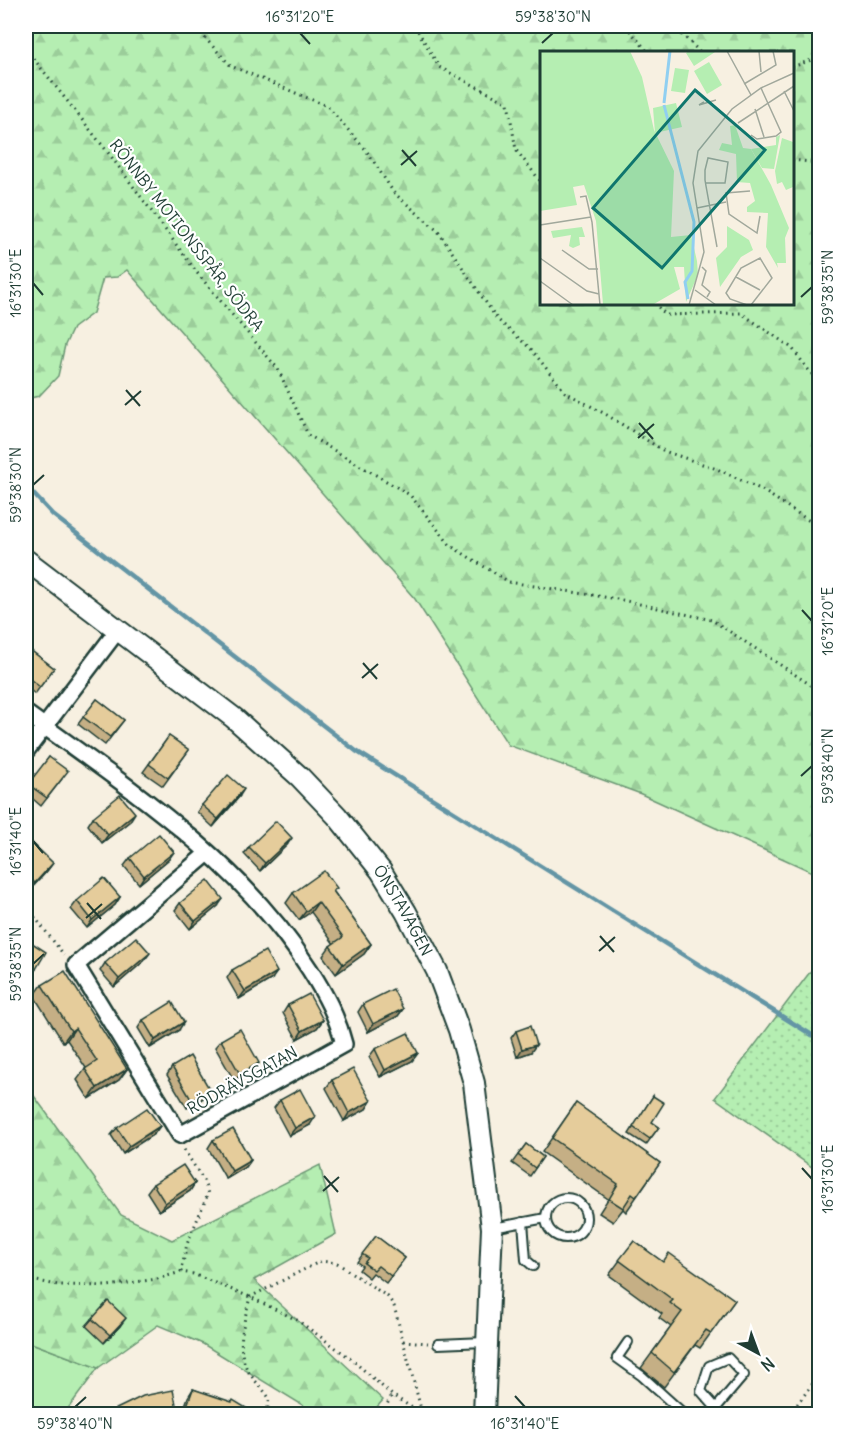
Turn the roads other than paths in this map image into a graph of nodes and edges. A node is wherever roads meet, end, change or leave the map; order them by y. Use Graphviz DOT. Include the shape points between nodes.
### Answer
graph roads {
  1 [pos="26,560"];
  2 [pos="117,631"];
  3 [pos="26,713"];
  4 [pos="45,727"];
  5 [pos="26,750"];
  6 [pos="208,853"];
  7 [pos="546,1218"];
  8 [pos="523,1222"];
  9 [pos="492,1228"];
  10 [pos="533,1266"];
  11 [pos="486,1342"];
  12 [pos="628,1342"];
  13 [pos="438,1344"];
  14 [pos="713,1411"];
  15 [pos="484,1414"];
  16 [pos="684,1414"];
  1 -- 2 [label="street, ÖNSTAVÄGEN"];
  2 -- 4 [label="street"];
  2 -- 9 [label="street, ÖNSTAVÄGEN" via="234,718 300,777 381,871 437,971 459,1030 474,1083"];
  3 -- 4 [label="street, RÖDRÄVSGATAN"];
  4 -- 5 [label="street"];
  4 -- 6 [label="street, RÖDRÄVSGATAN"];
  6 -- 6 [label="street, RÖDRÄVSGATAN" via="231,872 293,944 325,995 344,1044 180,1135 76,965"];
  7 -- 7 [label="lane" via="549,1207 562,1198 577,1201 586,1214 583,1229 570,1238 555,1235"];
  7 -- 8 [label="lane"];
  8 -- 9 [label="lane"];
  8 -- 10 [label="lane" via="526,1260"];
  9 -- 11 [label="street, ÖNSTAVÄGEN"];
  11 -- 13 [label="lane"];
  11 -- 15 [label="street, ÖNSTAVÄGEN"];
  12 -- 16 [label="lane" via="617,1358"];
  14 -- 14 [label="lane" via="744,1375 728,1358 709,1366 701,1391"];
}
